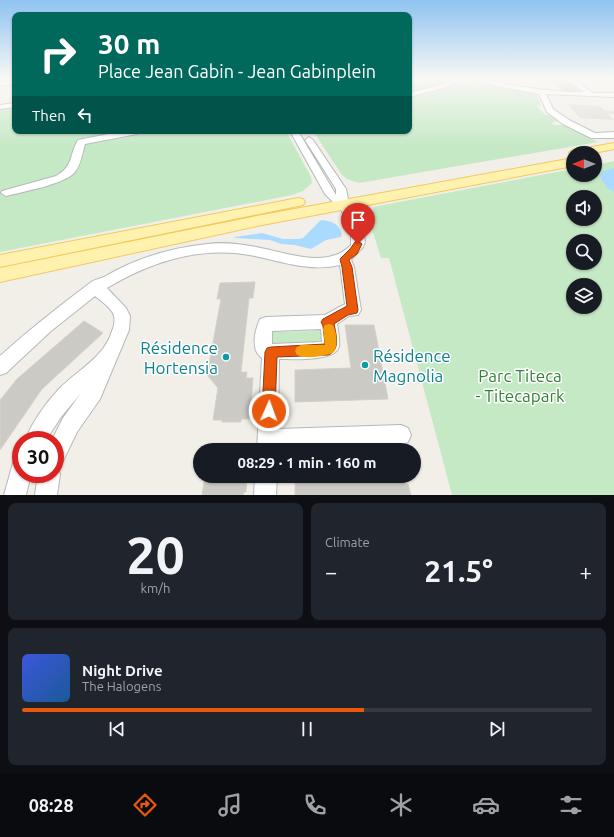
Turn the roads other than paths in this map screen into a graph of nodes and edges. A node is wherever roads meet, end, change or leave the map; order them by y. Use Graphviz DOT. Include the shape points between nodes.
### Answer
graph roads {
  1 [pos="546,102"];
  2 [pos="12,105"];
  3 [pos="0,107"];
  4 [pos="122,134"];
  5 [pos="296,134"];
  6 [pos="306,134"];
  7 [pos="614,135"];
  8 [pos="614,146"];
  9 [pos="602,148"];
  10 [pos="566,155"];
  11 [pos="614,155"];
  12 [pos="602,157"];
  13 [pos="566,163"];
  14 [pos="6,192"];
  15 [pos="339,198"];
  16 [pos="344,259"];
  17 [pos="0,261"];
  18 [pos="0,275"];
  19 [pos="95,287"];
  20 [pos="327,322"];
  21 [pos="271,352"];
  22 [pos="110,354"];
  23 [pos="0,367"];
  24 [pos="40,431"];
  25 [pos="401,435"];
  26 [pos="64,437"];
  27 [pos="267,443"];
  28 [pos="294,443"];
  29 [pos="18,483"];
  30 [pos="48,483"];
  31 [pos="266,483"];
  32 [pos="15,495"];
  33 [pos="46,495"];
  34 [pos="265,495"];
  1 -- 7 [label="street" via="550,110 566,122 594,136"];
  2 -- 3 [label="street"];
  4 -- 14 [label="street" via="81,142 73,169 68,174"];
  5 -- 15 [label="street"];
  6 -- 15 [label="street"];
  8 -- 9 [label="main road"];
  10 -- 15 [label="main road"];
  11 -- 12 [label="main road"];
  13 -- 15 [label="main road"];
  15 -- 16 [label="street" via="356,226 359,238 356,249"];
  15 -- 17 [label="main road" via="262,208"];
  15 -- 18 [label="main road" via="262,220"];
  16 -- 19 [label="street" via="319,263 241,250 199,249 139,265"];
  16 -- 20 [label="street" via="353,310 347,310"];
  19 -- 22 [label="street" via="120,310 122,315 120,330"];
  19 -- 23 [label="street"];
  20 -- 21 [label="street" via="331,346 328,349"];
  20 -- 21 [label="street" via="266,324 263,348 265,352"];
  21 -- 27 [label="street"];
  22 -- 24 [label="street" via="65,397"];
  22 -- 26 [label="street" via="93,392"];
  25 -- 28 [label="street"];
  29 -- 32 [label="street"];
  30 -- 33 [label="street"];
  31 -- 34 [label="street"];
}
